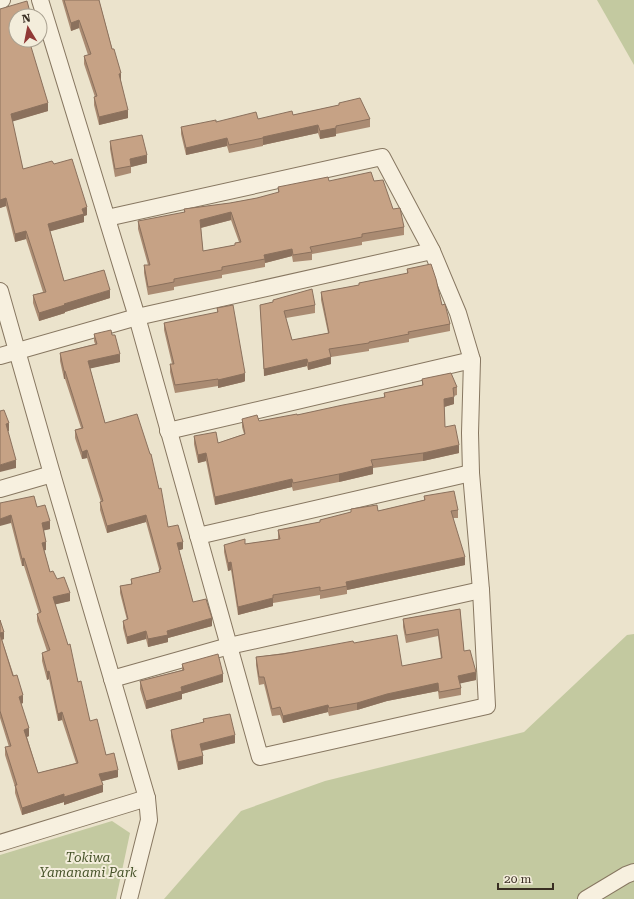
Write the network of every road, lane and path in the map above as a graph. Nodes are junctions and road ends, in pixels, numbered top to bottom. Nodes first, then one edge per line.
1 (40, 0) edge
2 (107, 218) junction
3 (432, 251) junction
4 (0, 291) edge
5 (137, 317) junction
6 (17, 351) junction
7 (0, 356) edge
8 (472, 360) junction
9 (168, 431) junction
10 (471, 473) junction
11 (52, 474) junction
12 (0, 489) edge
13 (198, 536) junction
14 (481, 590) junction
15 (229, 646) junction
16 (112, 679) junction
17 (147, 798) junction
18 (1, 838) edge
19 (634, 872) edge
20 (129, 899) edge
21 (586, 899) edge

1 - 2 street
2 - 3 street
2 - 5 street
3 - 5 street
3 - 8 street
4 - 6 street
5 - 6 street
5 - 9 street
6 - 7 street
6 - 11 street
8 - 9 street
8 - 10 street
9 - 13 street
10 - 13 street
10 - 14 street
11 - 12 street
11 - 16 street
13 - 15 street
14 - 15 street
14 - 15 street
15 - 16 street
16 - 17 street
17 - 18 street
17 - 20 street
19 - 21 street

